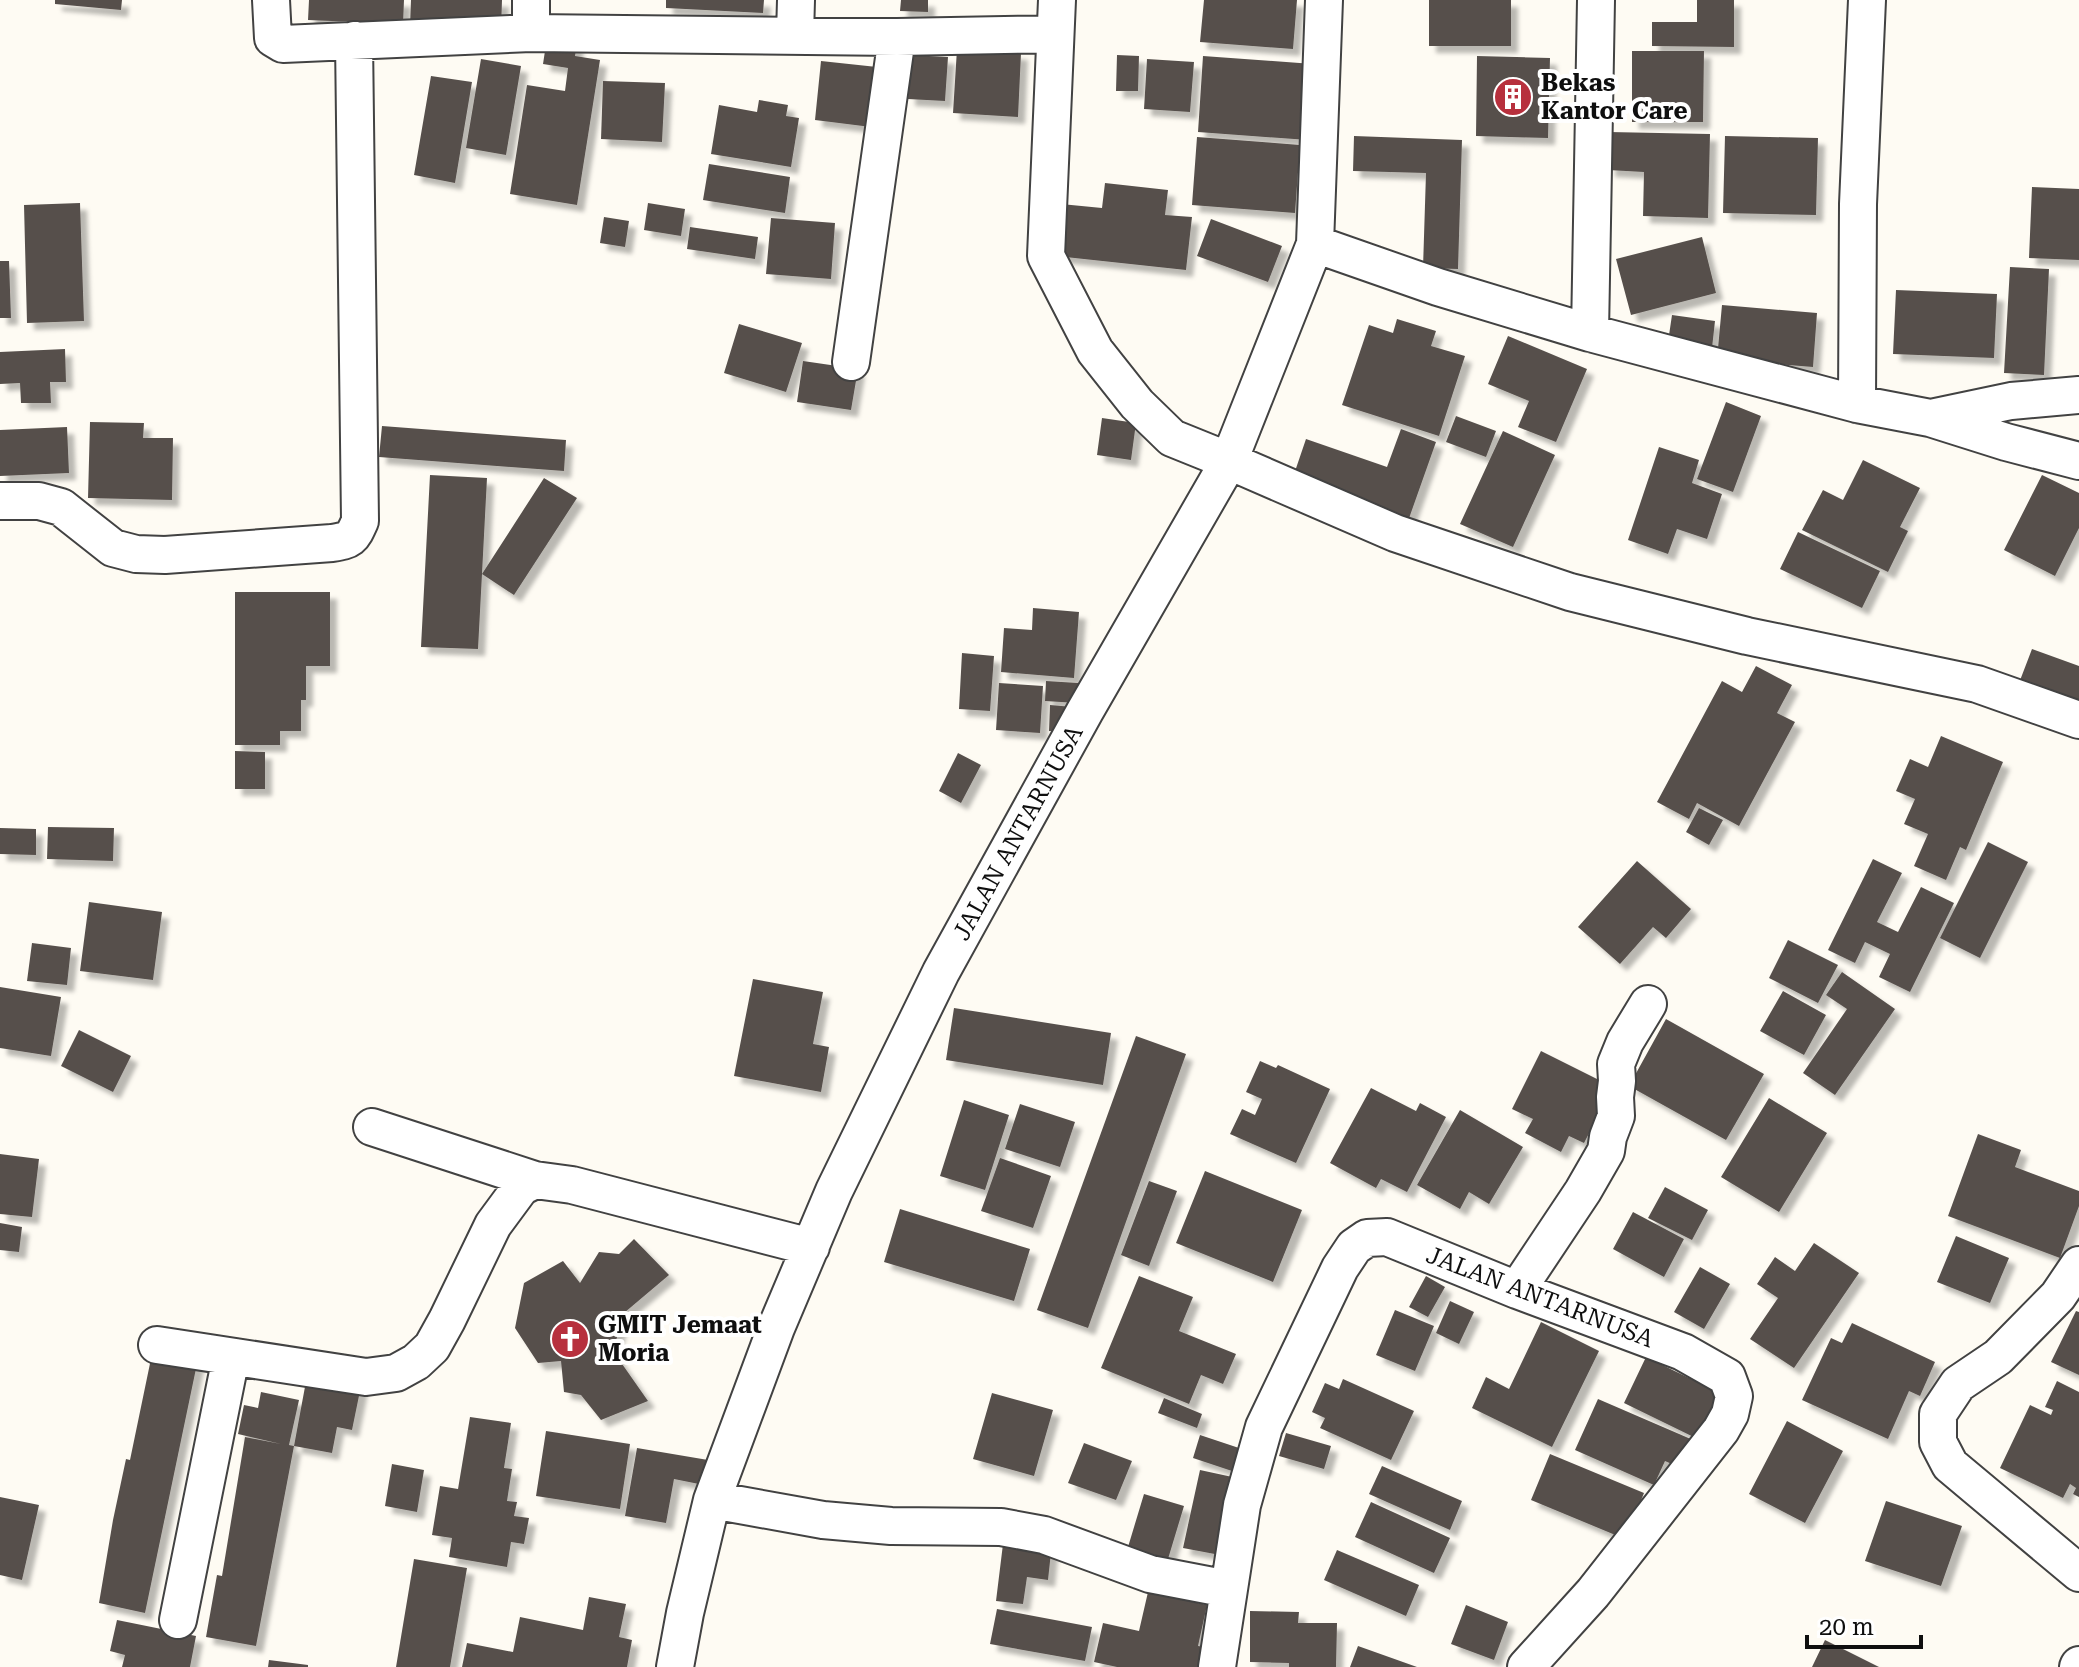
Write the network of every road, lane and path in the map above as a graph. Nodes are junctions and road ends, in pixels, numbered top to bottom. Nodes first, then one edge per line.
1 (271, 0) edge
2 (1324, 0) edge
3 (1596, 0) edge
4 (1867, 0) edge
5 (531, 16) edge
6 (795, 17) edge
7 (1056, 17) edge
8 (897, 37) junction
9 (354, 40) junction
10 (1315, 244) junction
11 (1590, 333) junction
12 (851, 362) dead end
13 (2079, 395) edge
14 (1857, 404) junction
15 (1930, 418) junction
16 (1229, 461) junction
17 (2079, 461) edge
18 (0, 501) edge
19 (2079, 720) edge
20 (1648, 1004) dead end
21 (372, 1127) dead end
22 (535, 1180) junction
23 (811, 1247) junction
24 (2079, 1265) edge
25 (1517, 1290) junction
26 (157, 1345) dead end
27 (231, 1357) junction
28 (712, 1500) junction
29 (2079, 1573) edge
30 (1228, 1589) junction
31 (178, 1620) dead end
32 (675, 1667) edge
33 (1217, 1667) edge
34 (1526, 1667) edge

1 - 9 street
2 - 10 street, JALAN ANTARNUSA
3 - 11 street
4 - 14 street
5 - 6 street
5 - 9 street
6 - 8 street
7 - 8 street
7 - 16 street
8 - 12 street
9 - 18 street
10 - 11 street
10 - 16 street, JALAN ANTARNUSA
11 - 14 street
13 - 15 street
14 - 15 street
15 - 17 street
16 - 19 street
16 - 23 street, JALAN ANTARNUSA
20 - 25 street
21 - 22 street
22 - 23 street
22 - 27 street
23 - 28 street, JALAN ANTARNUSA
24 - 29 street
25 - 30 street, JALAN ANTARNUSA
25 - 34 street, JALAN ANTARNUSA
26 - 27 street
27 - 31 street
28 - 30 street
28 - 32 street, JALAN ANTARNUSA
30 - 33 street, JALAN ANTARNUSA

